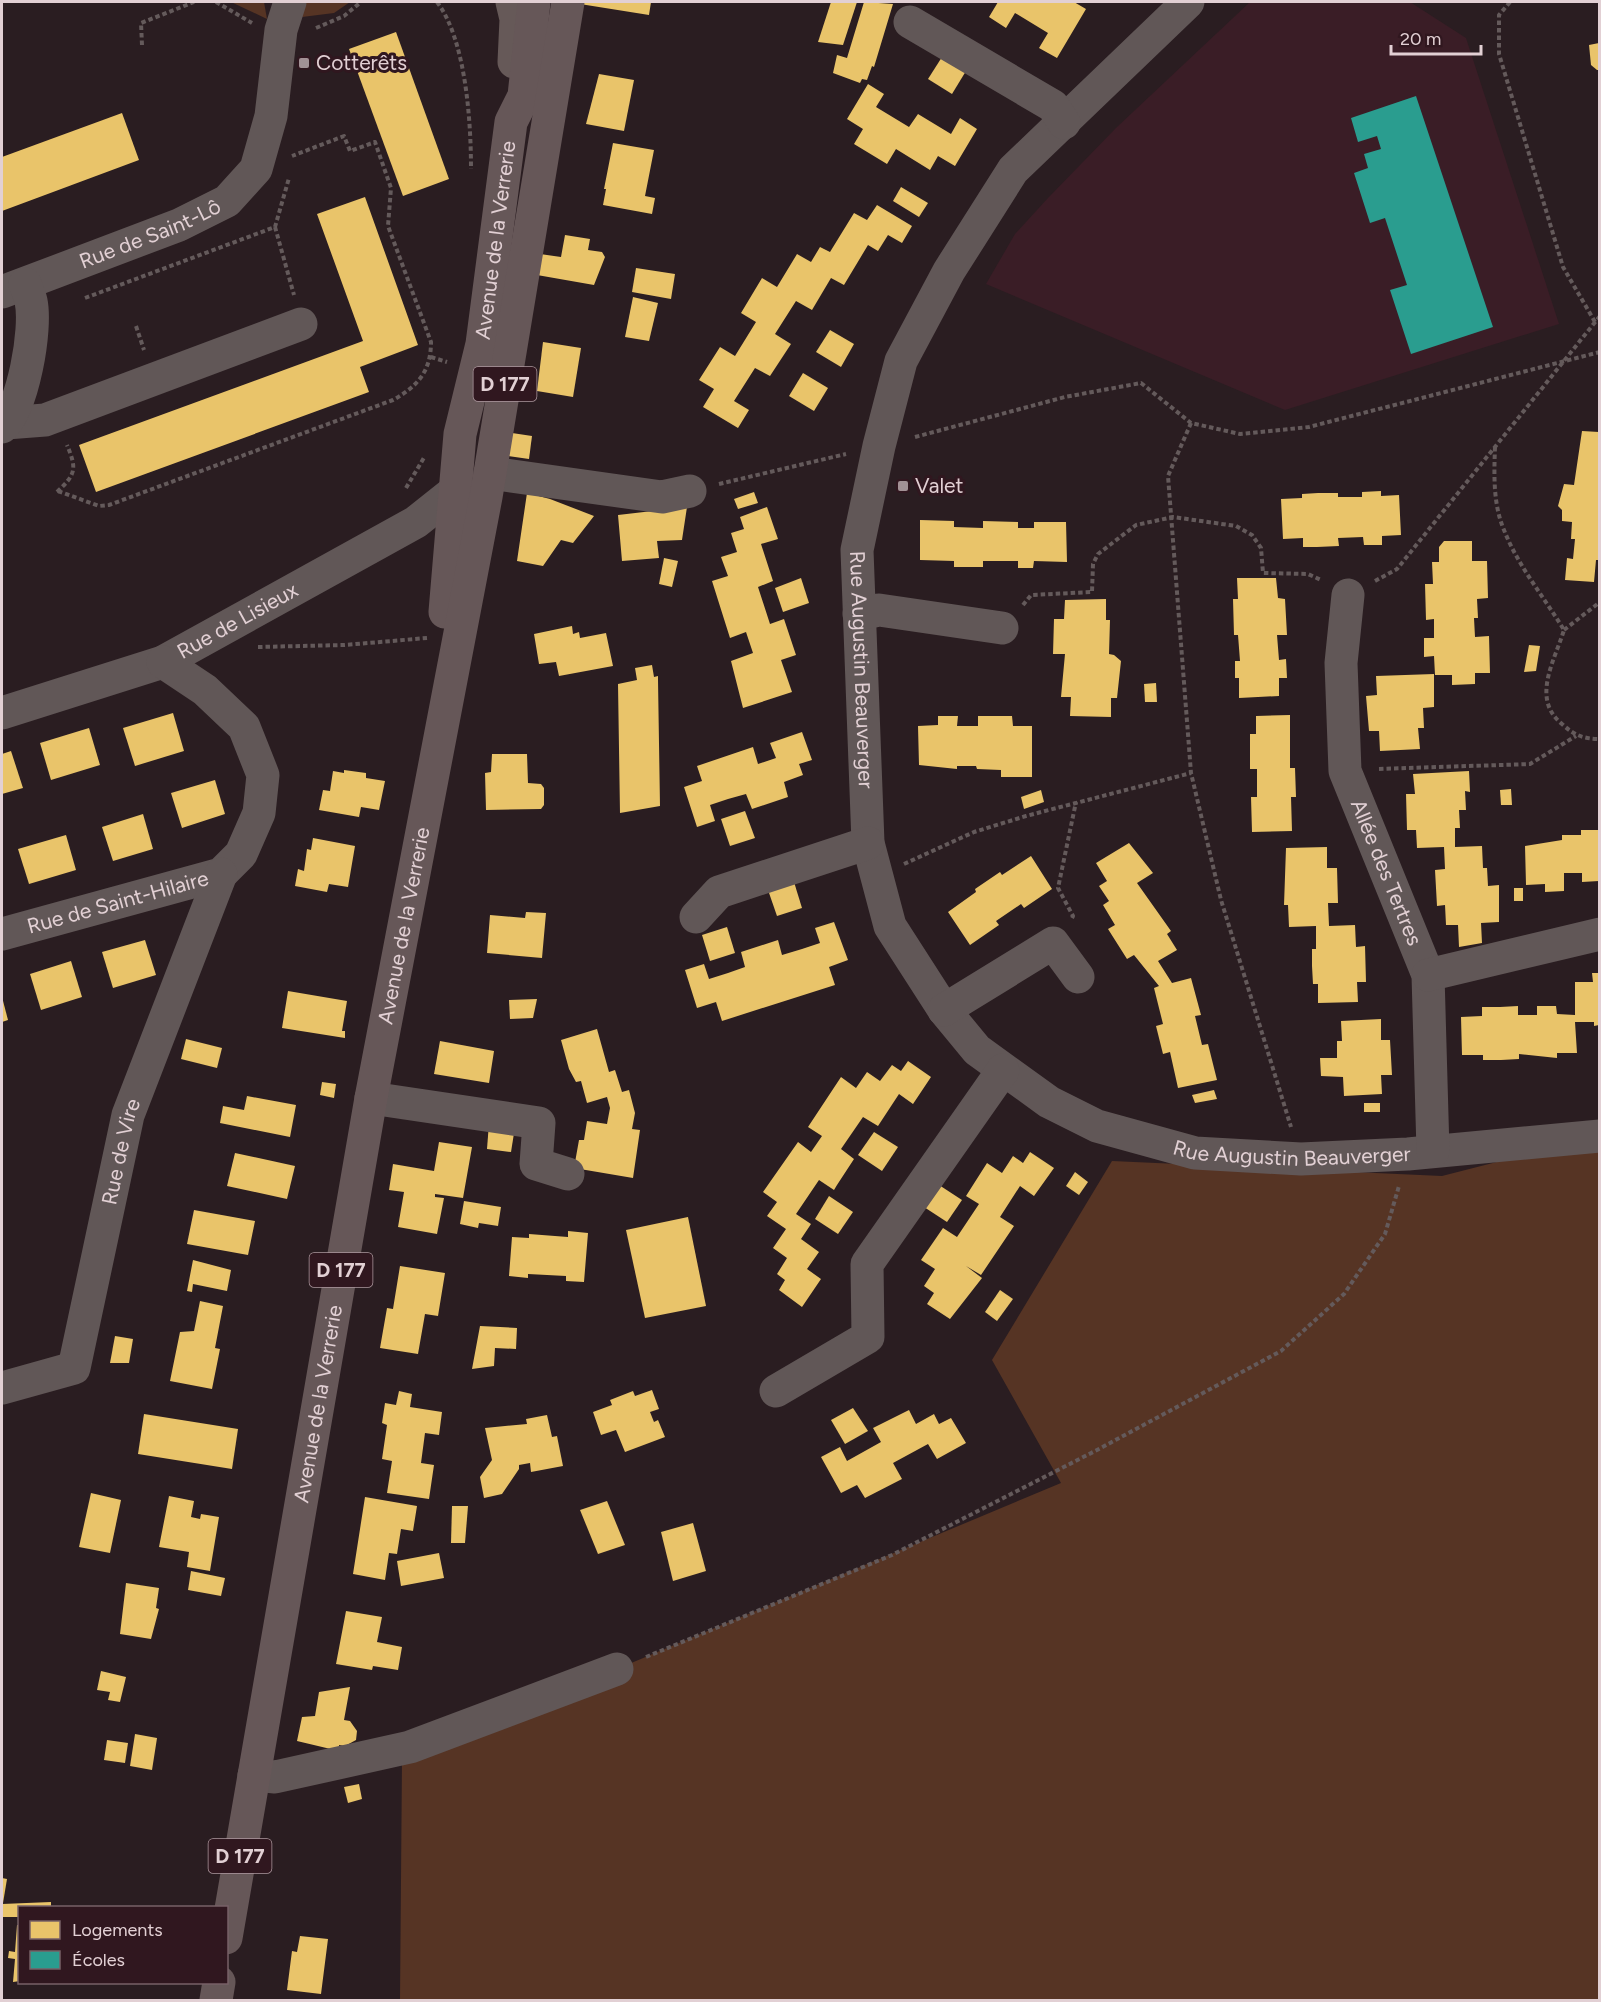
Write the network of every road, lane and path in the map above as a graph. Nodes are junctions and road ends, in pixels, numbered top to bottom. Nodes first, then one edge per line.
1 (194, 2) edge
2 (437, 2) edge
3 (512, 2) edge
4 (534, 2) edge
5 (568, 2) edge
6 (1188, 2) edge
7 (1510, 2) edge
8 (284, 7) edge
9 (910, 22) dead end
10 (142, 45) dead end
11 (512, 122) junction
12 (1064, 123) junction
13 (296, 154) dead end
14 (381, 159) dead end
15 (292, 165) dead end
16 (290, 175) dead end
17 (470, 180) dead end
18 (275, 227) junction
19 (13, 288) edge
20 (76, 301) dead end
21 (1599, 316) edge
22 (1594, 322) junction
23 (301, 324) joint
24 (450, 350) dead end
25 (1599, 352) edge
26 (431, 357) junction
27 (1565, 359) junction
28 (448, 362) junction
29 (446, 372) dead end
30 (55, 416) junction
31 (1191, 423) junction
32 (4, 425) edge
33 (879, 446) junction
34 (1495, 447) junction
35 (426, 453) dead end
36 (490, 473) junction
37 (455, 491) junction
38 (690, 491) joint
39 (1173, 517) junction
40 (416, 522) junction
41 (1348, 595) junction
42 (1599, 602) edge
43 (860, 614) junction
44 (1002, 627) joint
45 (1564, 630) junction
46 (443, 637) junction
47 (254, 647) dead end
48 (163, 662) junction
49 (2, 713) edge
50 (1576, 736) junction
51 (1599, 739) edge
52 (433, 765) junction
53 (1345, 771) junction
54 (1191, 773) junction
55 (1076, 802) junction
56 (868, 843) junction
57 (221, 874) junction
58 (877, 880) junction
59 (696, 917) dead end
60 (2, 934) edge
61 (1599, 934) edge
62 (1053, 943) junction
63 (1428, 975) junction
64 (1078, 977) dead end
65 (944, 1010) junction
66 (1003, 1070) junction
67 (371, 1098) junction
68 (1599, 1136) edge
69 (1421, 1153) junction
70 (1301, 1159) junction
71 (568, 1174) dead end
72 (2, 1388) edge
73 (776, 1391) dead end
74 (617, 1669) joint
75 (254, 1775) junction
76 (228, 1926) edge
77 (219, 1984) edge
78 (216, 2001) edge

1 - 10 path
2 - 17 path
3 - 11 main road
4 - 11 main road, Avenue de la Verrerie / D 177
5 - 36 main road, Avenue de la Verrerie / D 177
6 - 12 street, Rue Augustin Beauverger
7 - 22 path
8 - 19 street, Rue de Saint-Lô
9 - 12 street
11 - 37 main road, Avenue de la Verrerie / D 177
12 - 33 street, Rue Augustin Beauverger
13 - 15 path
14 - 26 path
16 - 18 path
18 - 20 path
18 - 23 path
19 - 32 street, Rue de Saint-Lô
21 - 22 path
22 - 27 path
23 - 30 street, Rue de Saint-Lô
24 - 28 path
25 - 27 path
26 - 28 path
26 - 30 path
27 - 31 path
27 - 34 path
28 - 29 path
30 - 32 street, Rue de Saint-Lô
31 - 33 path
31 - 39 path
33 - 38 path
33 - 43 street, Rue Augustin Beauverger
34 - 41 path
34 - 45 path
35 - 40 path
36 - 38 street
36 - 52 main road, Avenue de la Verrerie / D 177
37 - 40 street, Rue de Lisieux
37 - 46 main road, Avenue de la Verrerie / D 177
39 - 41 path
39 - 44 path
39 - 54 path
40 - 48 street, Rue de Lisieux
41 - 53 street, Allée des Tertres
42 - 45 path
43 - 44 street
43 - 56 street, Rue Augustin Beauverger
45 - 50 path
46 - 47 path
46 - 52 main road, Avenue de la Verrerie / D 177
48 - 49 street, Rue de Lisieux
48 - 57 street, Rue de Saint-Hilaire
50 - 51 path
50 - 53 path
52 - 67 main road, Avenue de la Verrerie / D 177
53 - 63 street, Allée des Tertres
54 - 55 path
54 - 70 path
55 - 58 path
55 - 62 path
56 - 58 street, Rue Augustin Beauverger
56 - 59 street
57 - 60 street, Rue de Saint-Hilaire
57 - 72 street, Rue de Vire
58 - 65 street, Rue Augustin Beauverger
61 - 63 street
62 - 64 street
62 - 65 street
63 - 69 street, Allée des Tertres
65 - 66 street, Rue Augustin Beauverger
66 - 70 street, Rue Augustin Beauverger
66 - 73 street
67 - 71 street
67 - 75 main road, Avenue de la Verrerie / D 177
68 - 69 street, Rue Augustin Beauverger
69 - 70 street, Rue Augustin Beauverger
69 - 74 path
74 - 75 street
75 - 76 main road, Avenue de la Verrerie / D 177
77 - 78 main road

